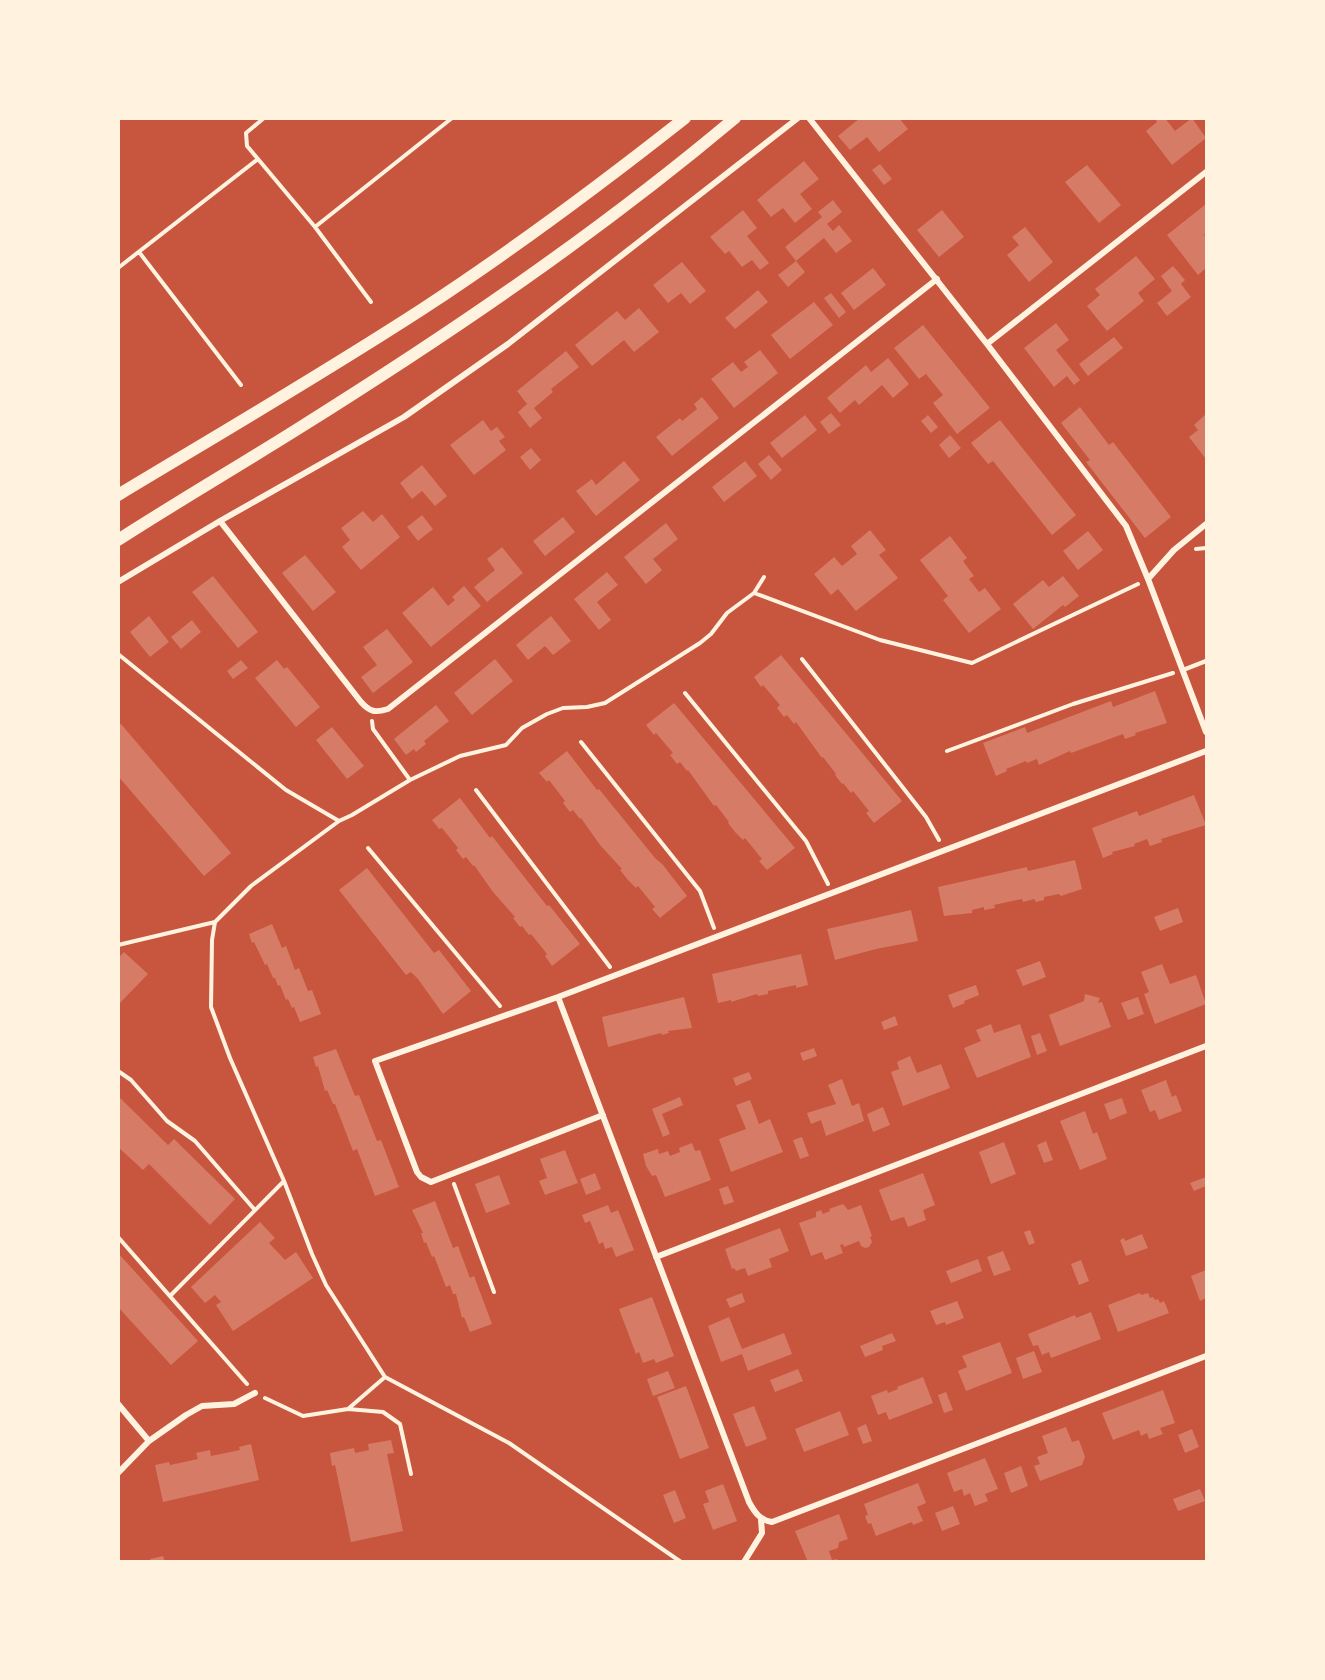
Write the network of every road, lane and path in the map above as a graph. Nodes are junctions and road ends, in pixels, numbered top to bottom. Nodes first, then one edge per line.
1 (264, 118) edge
2 (452, 118) edge
3 (685, 118) edge
4 (735, 118) edge
5 (798, 118) edge
6 (810, 118) edge
7 (258, 159) junction
8 (1206, 172) edge
9 (315, 227) junction
10 (139, 252) junction
11 (118, 268) edge
12 (937, 279) junction
13 (371, 302) dead end
14 (987, 344) junction
15 (241, 385) dead end
16 (118, 495) edge
17 (220, 521) junction
18 (1206, 524) edge
19 (118, 540) edge
20 (764, 577) dead end
21 (1148, 579) junction
22 (118, 582) edge
23 (754, 593) junction
24 (118, 654) edge
25 (802, 659) dead end
26 (1206, 662) edge
27 (1183, 670) junction
28 (685, 693) dead end
29 (371, 712) junction
30 (1206, 732) edge
31 (581, 741) dead end
32 (947, 751) dead end
33 (1206, 751) edge
34 (410, 780) junction
35 (476, 790) dead end
36 (339, 821) junction
37 (368, 848) dead end
38 (945, 850) junction
39 (832, 893) junction
40 (215, 922) junction
41 (717, 937) junction
42 (118, 945) edge
43 (616, 975) junction
44 (558, 997) junction
45 (507, 1015) junction
46 (1206, 1046) edge
47 (118, 1071) edge
48 (603, 1115) junction
49 (450, 1175) junction
50 (284, 1180) junction
51 (254, 1209) junction
52 (118, 1237) edge
53 (656, 1257) junction
54 (494, 1292) dead end
55 (171, 1295) junction
56 (1206, 1356) edge
57 (385, 1377) junction
58 (255, 1393) junction
59 (118, 1404) edge
60 (348, 1409) junction
61 (149, 1441) junction
62 (118, 1473) edge
63 (411, 1474) dead end
64 (761, 1519) junction
65 (681, 1562) edge
66 (744, 1562) edge

1 - 7 path
2 - 9 path
3 - 16 main road
4 - 19 main road
5 - 17 street
6 - 12 street
7 - 9 path
7 - 10 path
8 - 14 street
9 - 13 path
10 - 11 path
10 - 15 path
12 - 14 street
12 - 29 street
14 - 21 street
17 - 22 street
17 - 29 street
18 - 21 street
20 - 23 path
21 - 23 path
21 - 27 street
23 - 34 path
24 - 36 path
25 - 38 path
26 - 27 lane
27 - 30 street
27 - 32 path
28 - 39 path
29 - 34 path
31 - 41 path
33 - 38 street
34 - 36 path
35 - 43 path
36 - 40 path
37 - 45 path
38 - 39 street
39 - 41 street
40 - 42 path
40 - 50 path
41 - 43 street
43 - 44 street
44 - 45 street
44 - 48 street
45 - 49 street
46 - 53 street
47 - 51 path
48 - 49 street
48 - 53 street
49 - 54 path
50 - 51 path
50 - 57 path
51 - 55 path
52 - 55 path
53 - 64 street
55 - 58 path
56 - 64 street
57 - 60 path
57 - 65 path
58 - 60 path
58 - 61 street
59 - 61 street
60 - 63 path
61 - 62 street
64 - 66 street

